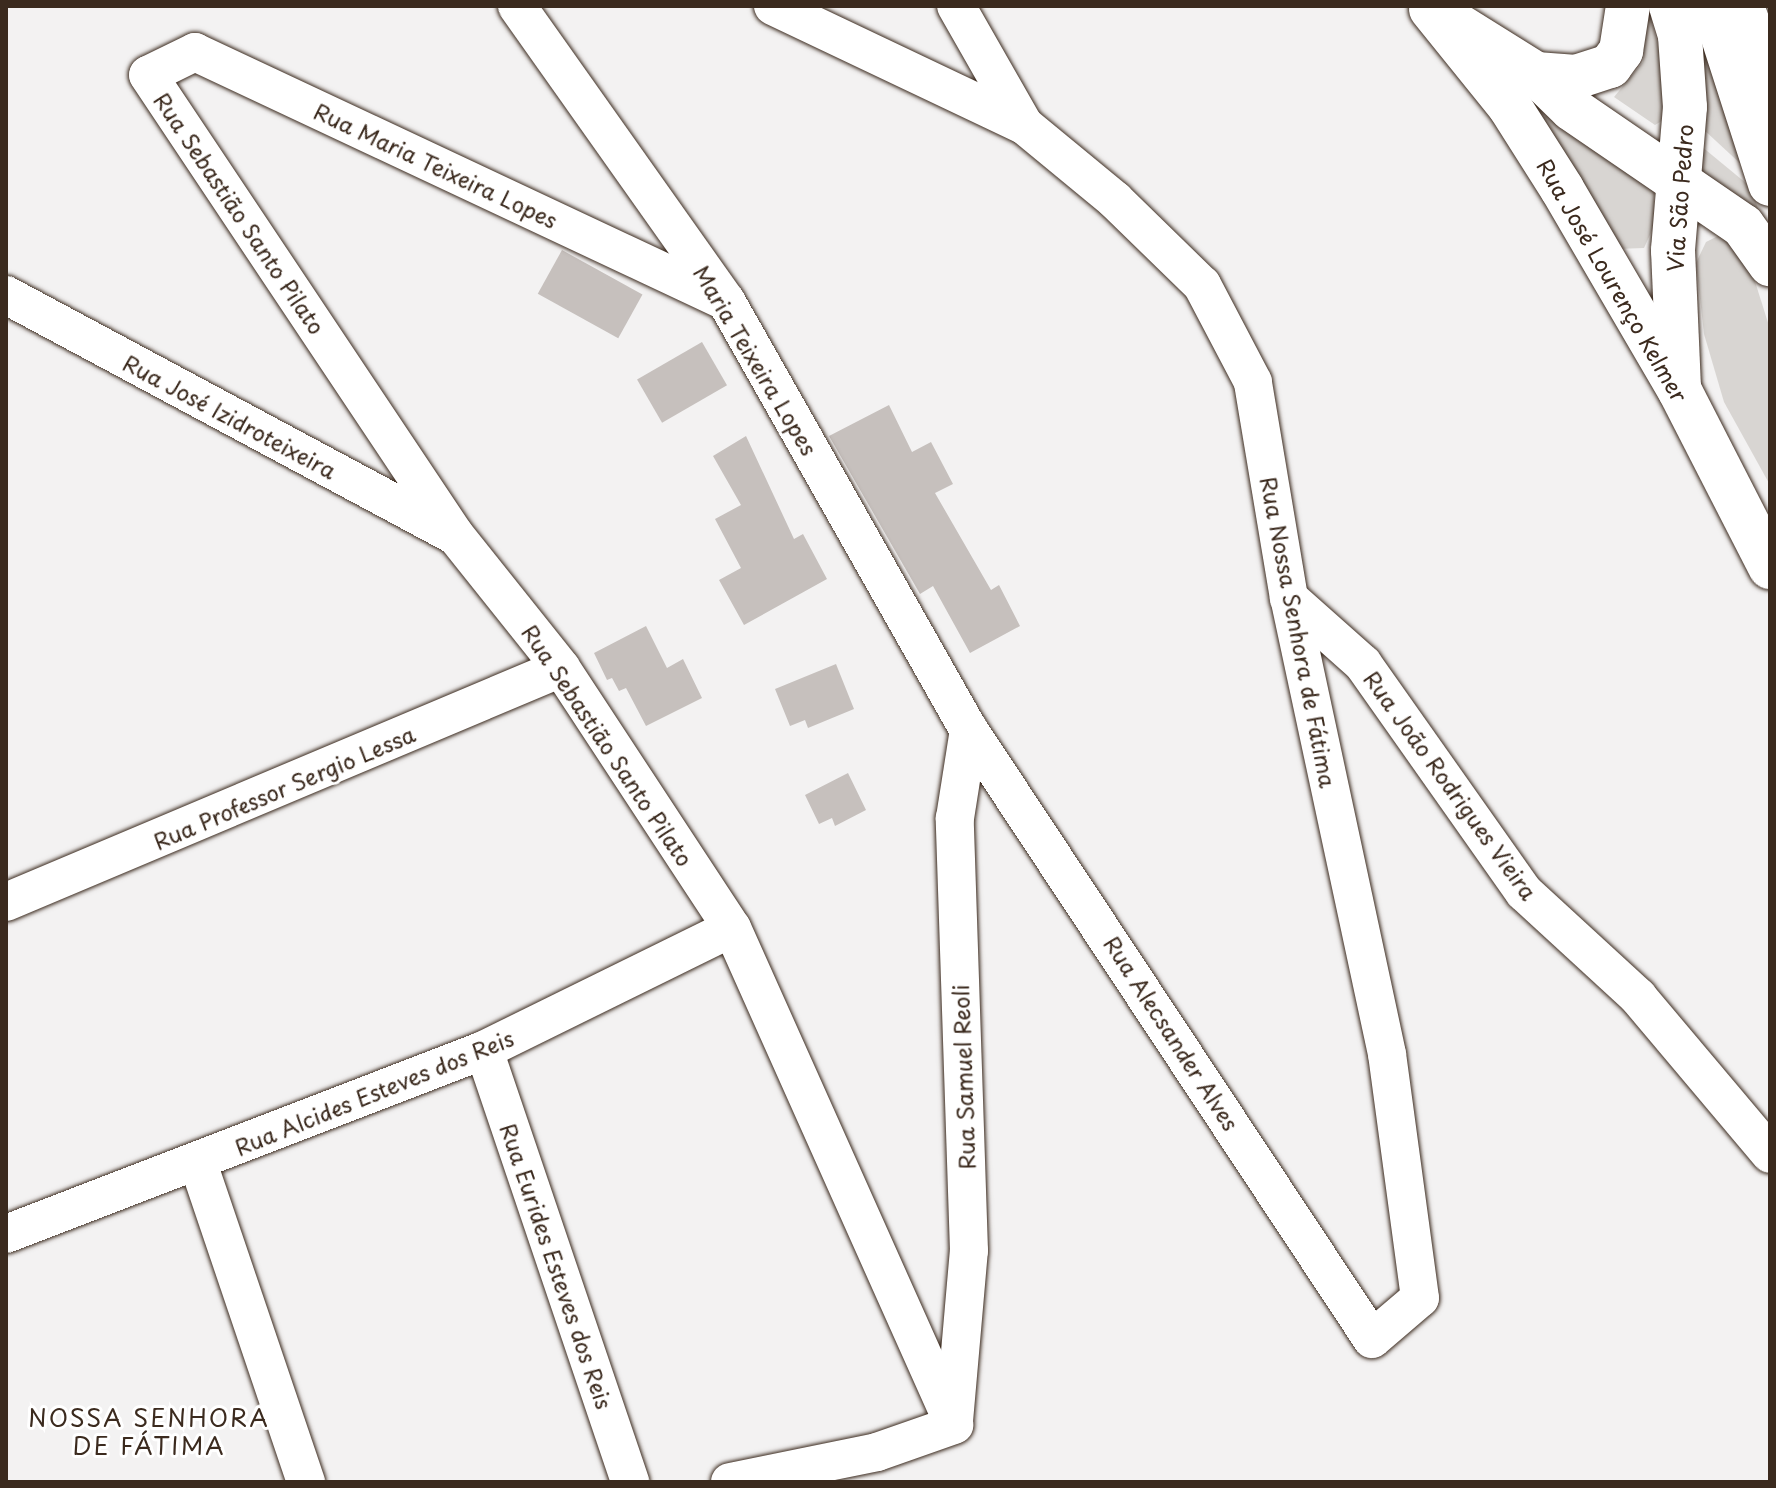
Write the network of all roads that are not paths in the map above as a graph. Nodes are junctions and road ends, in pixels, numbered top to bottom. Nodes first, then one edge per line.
1 (517, 6) edge
2 (773, 6) edge
3 (956, 6) edge
4 (1628, 6) edge
5 (1671, 6) edge
6 (1713, 6) edge
7 (1745, 6) edge
8 (1429, 7) edge
9 (1536, 74) junction
10 (148, 75) joint
11 (1024, 125) junction
12 (1765, 138) edge
13 (1682, 184) junction
14 (1770, 184) edge
15 (1770, 264) edge
16 (6, 295) edge
17 (726, 301) junction
18 (1680, 391) junction
19 (1716, 463) junction
20 (1770, 520) edge
21 (455, 535) junction
22 (1770, 567) edge
23 (1289, 598) junction
24 (561, 668) junction
25 (969, 730) junction
26 (6, 902) edge
27 (732, 928) junction
28 (484, 1050) junction
29 (1770, 1154) edge
30 (198, 1163) junction
31 (6, 1234) edge
32 (1372, 1339) joint
33 (954, 1425) junction
34 (306, 1482) edge
35 (630, 1482) edge
36 (730, 1482) edge

1 - 17 street, Maria Teixeira Lopes
2 - 11 street
3 - 11 street, Rua Nossa Senhora de Fátima
4 - 9 main road
5 - 13 main road, Via São Pedro
6 - 12 main road
7 - 12 street
8 - 9 main road, Rua José Lourenço Kelmer
8 - 18 main road, Rua José Lourenço Kelmer
9 - 13 main road, Rua José Lourenço Kelmer
10 - 17 street, Rua Maria Teixeira Lopes
10 - 21 street, Rua Sebastião Santo Pilato
11 - 23 street, Rua Nossa Senhora de Fátima
12 - 14 main road
13 - 15 main road, Rua José Lourenço Kelmer
13 - 18 main road, Via São Pedro
16 - 21 street, Rua José Izidroteixeira
17 - 25 street, Maria Teixeira Lopes
18 - 19 main road, Rua José Lourenço Kelmer
19 - 20 main road
19 - 22 main road, Rua José Lourenço Kelmer
21 - 24 street, Rua Sebastião Santo Pilato
23 - 29 street, Rua João Rodrigues Vieira
23 - 32 street, Rua Nossa Senhora de Fátima
24 - 26 street, Rua Professor Sergio Lessa
24 - 27 street, Rua Sebastião Santo Pilato
25 - 32 street, Rua Alecsander Alves
25 - 33 street, Rua Samuel Reoli
27 - 28 street, Rua Alcides Esteves dos Reis
27 - 33 street, Rua Sebastião Santo Pilato
28 - 30 street, Rua Alcides Esteves dos Reis
28 - 35 street, Rua Eurides Esteves dos Reis
30 - 31 street, Rua Alcides Esteves dos Reis
30 - 34 street
33 - 36 street

